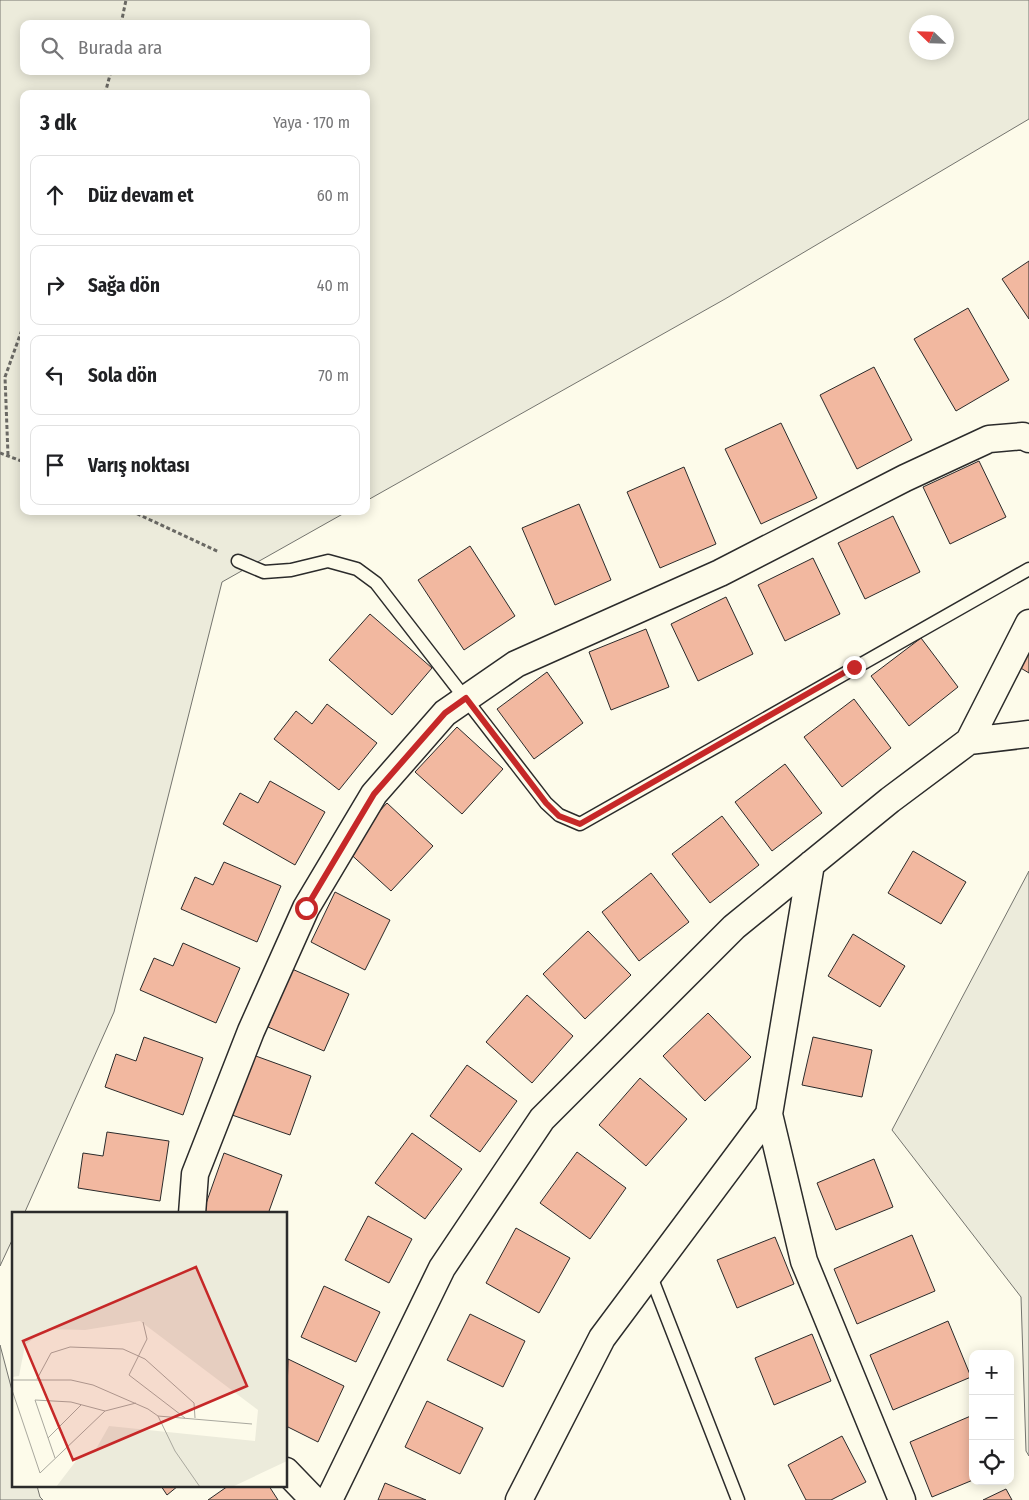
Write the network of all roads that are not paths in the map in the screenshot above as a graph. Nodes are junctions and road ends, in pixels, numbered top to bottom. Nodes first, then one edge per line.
1 (1029, 439) edge
2 (238, 561) road end
3 (1029, 569) edge
4 (1029, 623) edge
5 (466, 698) junction
6 (1029, 734) edge
7 (969, 741) junction
8 (811, 864) junction
9 (769, 1114) junction
10 (192, 1212) edge
11 (650, 1273) junction
12 (288, 1474) edge
13 (314, 1500) edge
14 (330, 1500) edge
15 (519, 1500) edge
16 (738, 1500) edge
17 (902, 1500) edge

1 - 5 street
2 - 5 lane
3 - 5 lane
4 - 7 street
5 - 10 street
6 - 7 street
7 - 8 street
8 - 9 street
8 - 14 street
9 - 11 street
9 - 17 street
11 - 15 street
11 - 16 lane
12 - 13 street

